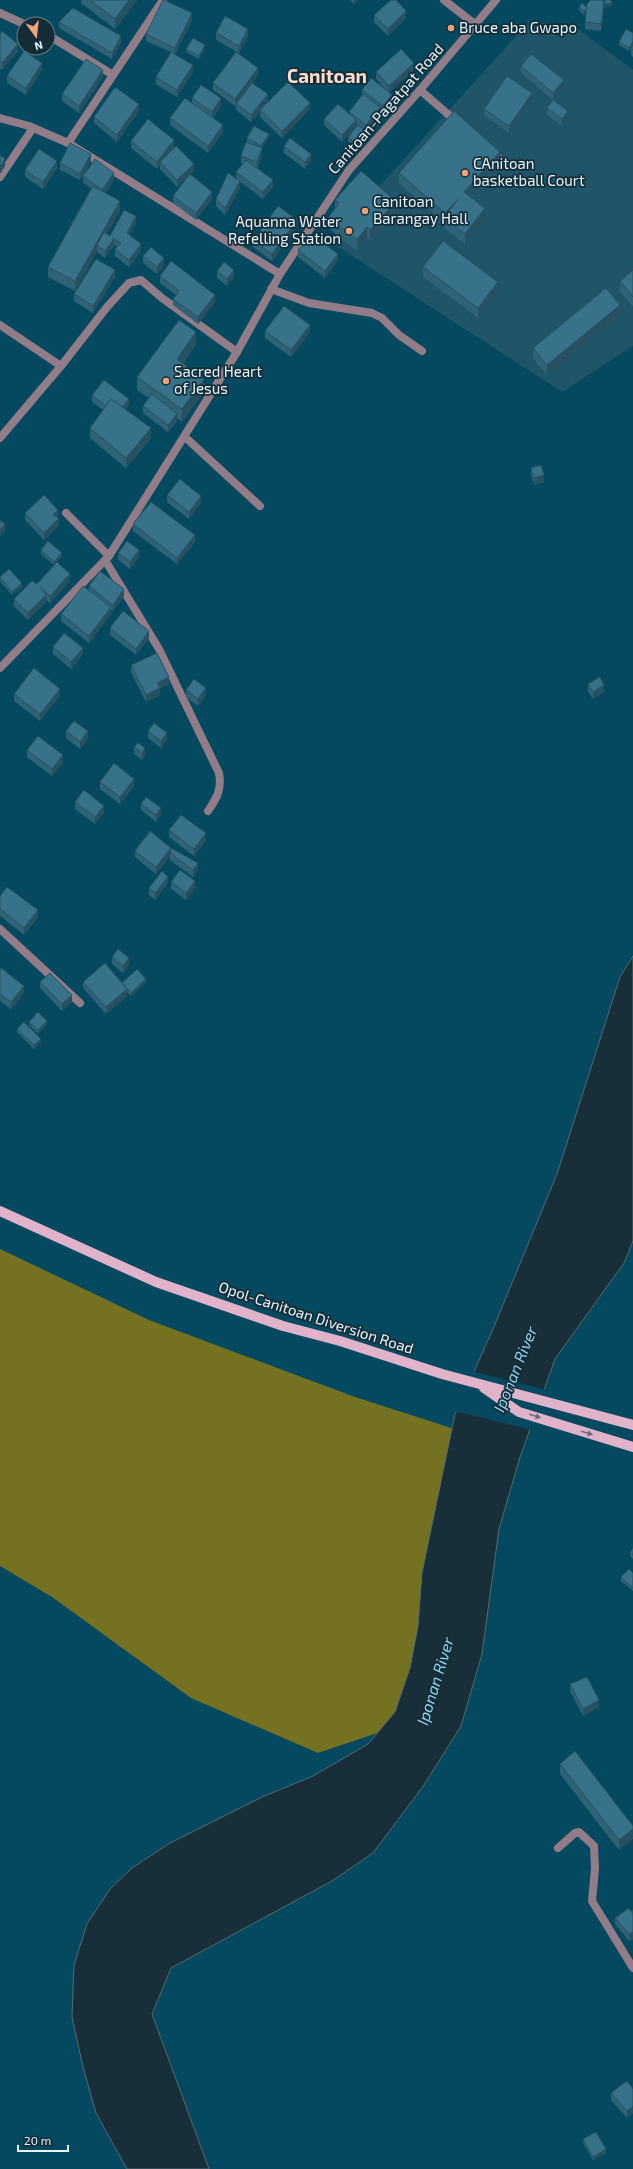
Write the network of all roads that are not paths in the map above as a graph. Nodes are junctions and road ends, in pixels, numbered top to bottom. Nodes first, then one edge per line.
1 (163, 0) edge
2 (444, 0) edge
3 (496, 0) edge
4 (0, 13) edge
5 (16, 20) edge
6 (476, 25) junction
7 (56, 40) edge
8 (113, 75) junction
9 (420, 90) junction
10 (0, 118) edge
11 (463, 127) edge
12 (33, 128) junction
13 (68, 143) junction
14 (484, 145) edge
15 (508, 166) dead end
16 (0, 176) edge
17 (280, 274) junction
18 (271, 289) junction
19 (0, 325) edge
20 (422, 351) dead end
21 (237, 352) junction
22 (61, 366) junction
23 (184, 437) junction
24 (0, 438) edge
25 (260, 506) dead end
26 (66, 513) dead end
27 (107, 558) junction
28 (0, 668) edge
29 (208, 811) dead end
30 (0, 929) edge
31 (80, 1003) dead end
32 (0, 1212) edge
33 (476, 1383) junction
34 (633, 1425) edge
35 (633, 1447) edge
36 (558, 1848) dead end
37 (633, 1968) edge

1 - 8 street
2 - 6 street
3 - 6 street, Canitoan-Pagatpat Road
4 - 5 street
6 - 9 street, Canitoan-Pagatpat Road
7 - 8 street
8 - 13 street
9 - 11 street
9 - 17 street, Canitoan-Pagatpat Road
10 - 12 street
12 - 13 street
12 - 16 street
13 - 17 street
14 - 15 street
17 - 18 street, Canitoan-Pagatpat Road
18 - 20 street
18 - 21 street, Canitoan-Pagatpat Road
19 - 22 street
21 - 22 street
21 - 23 street, Canitoan-Pagatpat Road
22 - 24 street
23 - 25 street
23 - 27 street, Canitoan-Pagatpat Road
26 - 27 street
27 - 28 street, Canitoan-Pagatpat Road
27 - 29 street
30 - 31 street
32 - 33 main road, Opol-Canitoan Diversion Road
33 - 34 main road, Opol-Canitoan Diversion Road
33 -> 35 main road
36 - 37 street

